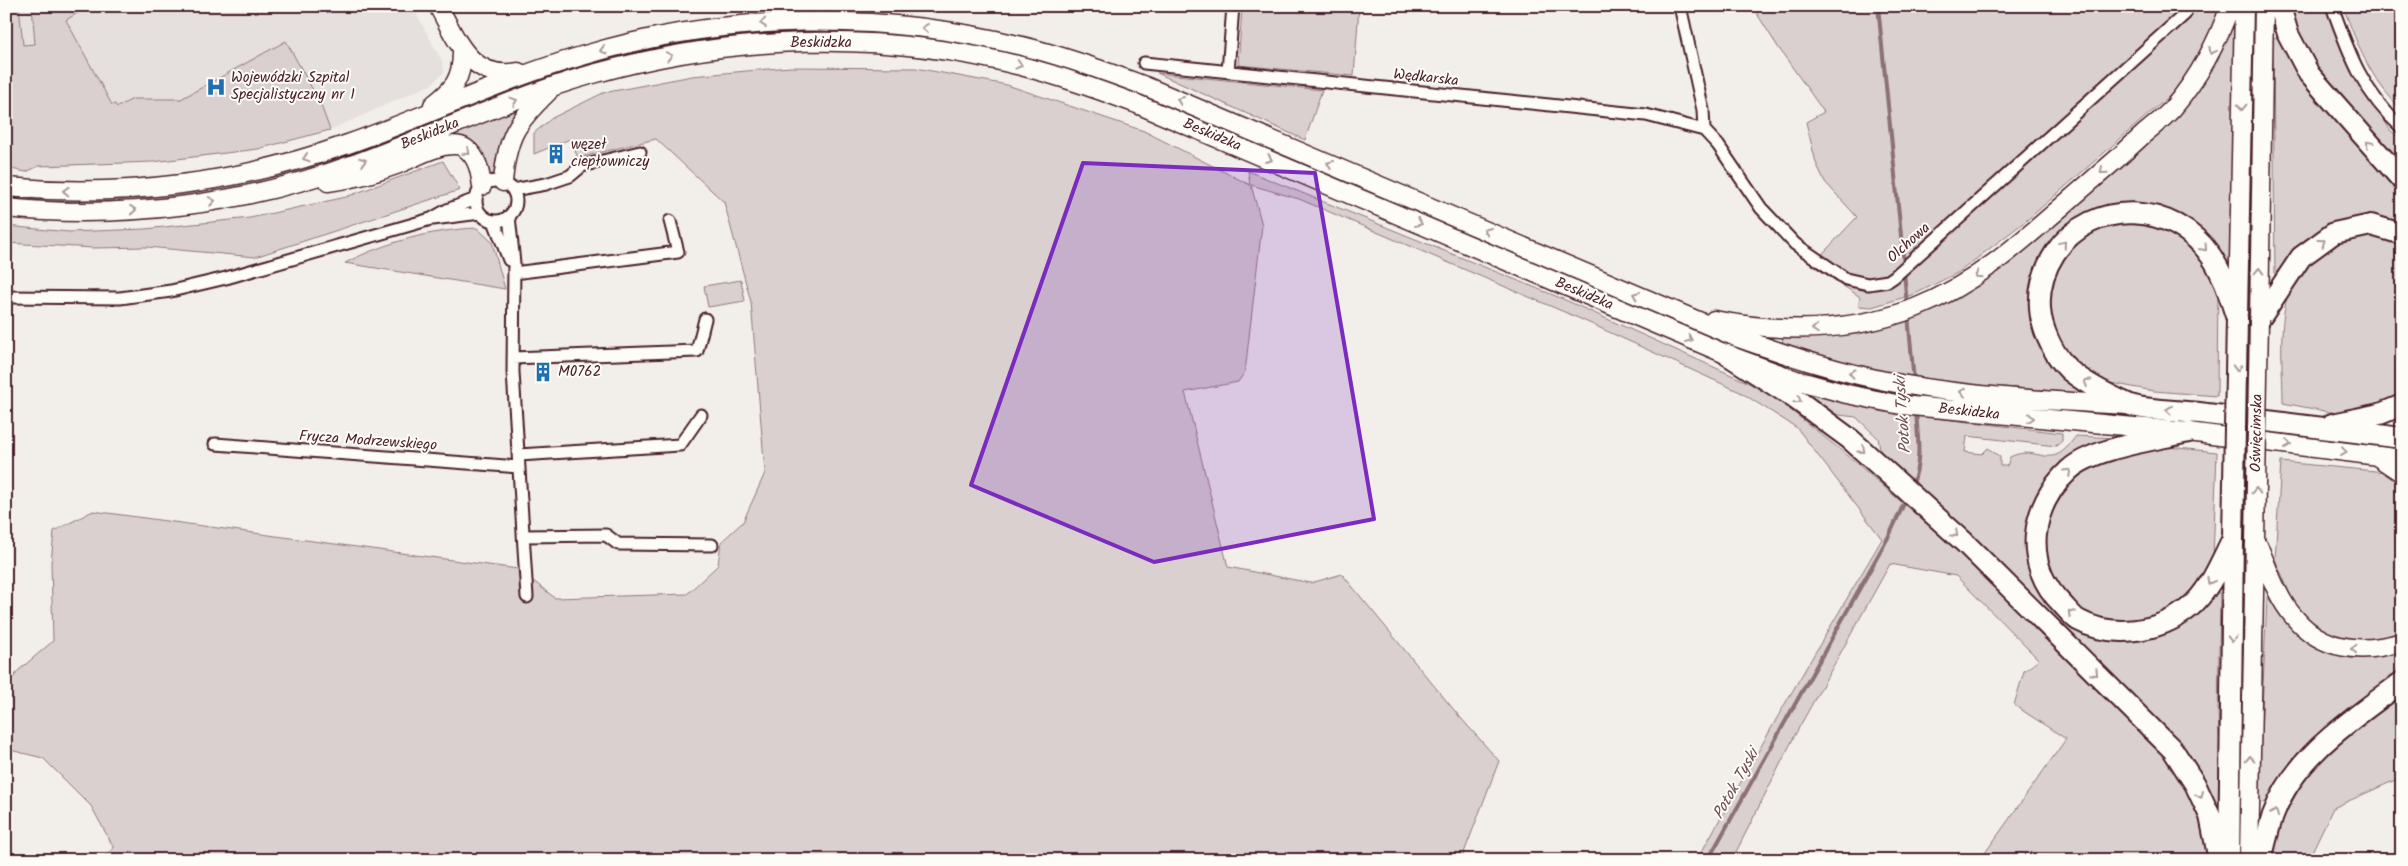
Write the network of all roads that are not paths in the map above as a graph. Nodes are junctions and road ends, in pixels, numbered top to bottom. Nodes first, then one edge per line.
1 (438, 6) edge
2 (1233, 6) edge
3 (1680, 6) edge
4 (2230, 6) edge
5 (2244, 6) edge
6 (2264, 6) edge
7 (2280, 6) edge
8 (2332, 6) edge
9 (2185, 14) dead end
10 (462, 52) junction
11 (1144, 63) dead end
12 (546, 67) junction
13 (1228, 72) junction
14 (554, 86) junction
15 (418, 117) junction
16 (2402, 128) edge
17 (1704, 130) junction
18 (640, 152) dead end
19 (2402, 180) edge
20 (300, 181) junction
21 (546, 184) junction
22 (508, 186) junction
23 (6, 187) edge
24 (479, 193) junction
25 (516, 203) junction
26 (6, 208) edge
27 (480, 213) junction
28 (508, 216) junction
29 (431, 219) junction
30 (494, 221) junction
31 (670, 221) dead end
32 (2402, 234) edge
33 (514, 273) junction
34 (6, 297) edge
35 (1681, 314) junction
36 (704, 319) dead end
37 (2238, 319) junction
38 (2259, 320) junction
39 (1728, 356) junction
40 (513, 358) junction
41 (2402, 405) edge
42 (2130, 406) junction
43 (701, 415) dead end
44 (2314, 427) junction
45 (2188, 432) junction
46 (2402, 438) edge
47 (215, 444) dead end
48 (519, 455) junction
49 (2376, 456) junction
50 (2402, 459) edge
51 (520, 467) junction
52 (2402, 473) edge
53 (524, 536) junction
54 (2233, 538) junction
55 (2255, 540) junction
56 (712, 545) dead end
57 (527, 597) dead end
58 (2402, 642) edge
59 (2402, 682) edge
60 (2220, 860) edge
61 (2229, 860) edge
62 (2248, 860) edge
63 (2261, 860) edge

1 - 10 main road
2 - 13 street
3 - 17 street
4 -> 35 main road
5 -> 37 main road, Oświęcimska
38 -> 6 main road, Oświęcimska
19 -> 7 highway
8 - 16 street
9 - 17 street, Olchowa
10 - 12 main road
10 - 15 main road
11 - 13 street, Wędkarska
12 - 15 main road, Beskidzka
35 -> 12 main road, Beskidzka
13 - 17 street, Wędkarska
20 -> 14 main road, Beskidzka
14 - 22 main road
14 -> 39 main road, Beskidzka
15 -> 23 main road, Beskidzka
18 - 21 street
20 -> 24 main road
26 -> 20 main road, Beskidzka
21 - 22 street
21 - 25 street
22 - 24 street
22 - 25 street
24 - 27 street
24 - 29 street
25 - 28 street
27 - 29 street
27 - 30 street
28 - 30 street
28 - 33 street
29 - 34 street
30 - 33 street
31 - 33 street
38 -> 32 highway
33 - 40 street
42 -> 35 main road, Beskidzka
36 - 40 street
42 -> 37 highway
37 -> 54 highway, Oświęcimska, bridge
55 -> 38 main road, Oświęcimska, bridge
39 -> 45 main road, Beskidzka
39 -> 60 highway
40 - 48 street
41 - 44 highway
44 -> 42 highway, Beskidzka
43 - 48 street
44 - 46 highway, Beskidzka
45 -> 49 main road, Beskidzka
54 -> 45 highway
47 - 51 street, Frycza Modrzewskiego
48 - 51 street
49 - 50 main road, Beskidzka
49 - 52 main road
51 - 53 street
53 - 56 street
53 - 57 street
54 -> 61 highway, Oświęcimska
58 -> 55 main road
62 -> 55 main road, Oświęcimska
63 -> 59 highway

